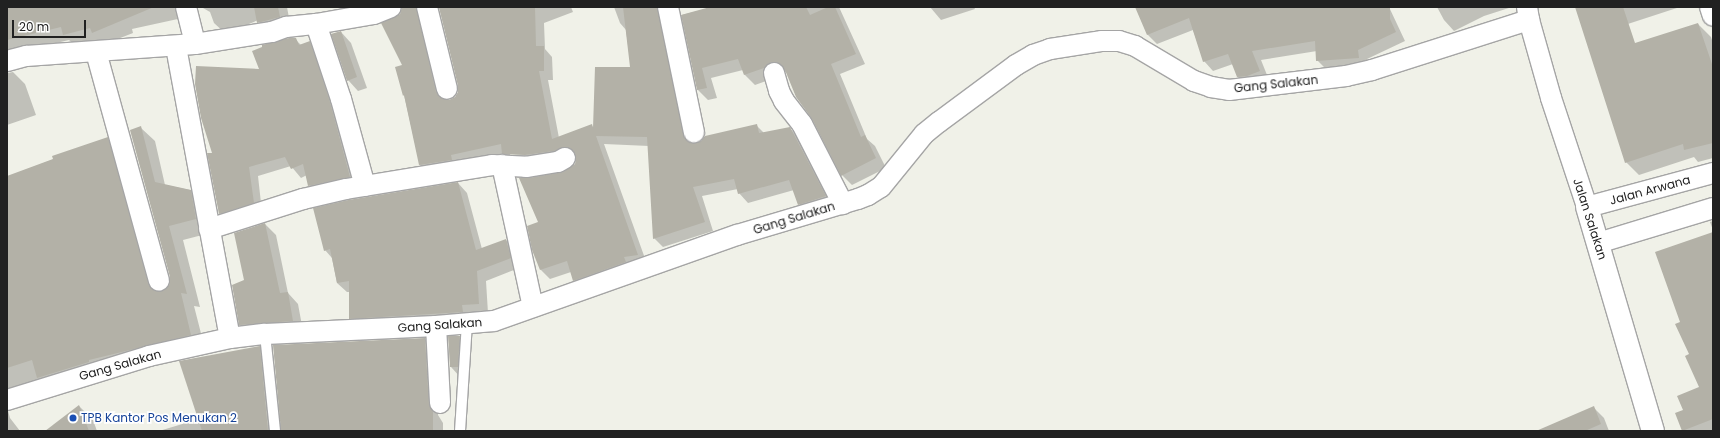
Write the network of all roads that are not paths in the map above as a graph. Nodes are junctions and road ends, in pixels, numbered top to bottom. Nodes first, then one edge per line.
1 (186, 7) edge
2 (391, 7) edge
3 (427, 7) edge
4 (668, 7) edge
5 (1710, 7) edge
6 (1528, 13) edge
7 (1713, 16) edge
8 (316, 24) junction
9 (195, 44) junction
10 (176, 47) junction
11 (96, 52) junction
12 (7, 61) edge
13 (774, 73) dead end
14 (447, 89) dead end
15 (694, 132) dead end
16 (565, 158) dead end
17 (502, 165) junction
18 (1713, 173) edge
19 (365, 186) junction
20 (843, 204) junction
21 (1587, 207) junction
22 (1713, 208) edge
23 (210, 229) junction
24 (1598, 243) junction
25 (159, 280) dead end
26 (533, 307) junction
27 (467, 324) junction
28 (436, 326) junction
29 (265, 334) junction
30 (230, 338) junction
31 (7, 400) edge
32 (440, 403) dead end
33 (275, 431) edge
34 (460, 431) edge
35 (1654, 431) edge

1 - 9 street
2 - 8 street
3 - 14 street
4 - 15 street
5 - 7 street
6 - 20 street, Gang Salakan
6 - 21 street, Jalan Salakan
8 - 9 street
8 - 19 street
9 - 10 street
10 - 11 street
10 - 23 street
11 - 12 street
11 - 25 street
13 - 20 street
16 - 17 street
17 - 19 street
17 - 26 street
18 - 21 street, Jalan Arwana
19 - 23 street
20 - 26 street, Gang Salakan
21 - 24 street, Jalan Salakan
22 - 24 street
23 - 30 street
24 - 35 street, Jalan Salakan
26 - 27 street, Gang Salakan
27 - 28 street, Gang Salakan
27 - 34 lane
28 - 29 street, Gang Salakan
28 - 32 street
29 - 30 street, Gang Salakan
29 - 33 lane
30 - 31 street, Gang Salakan

